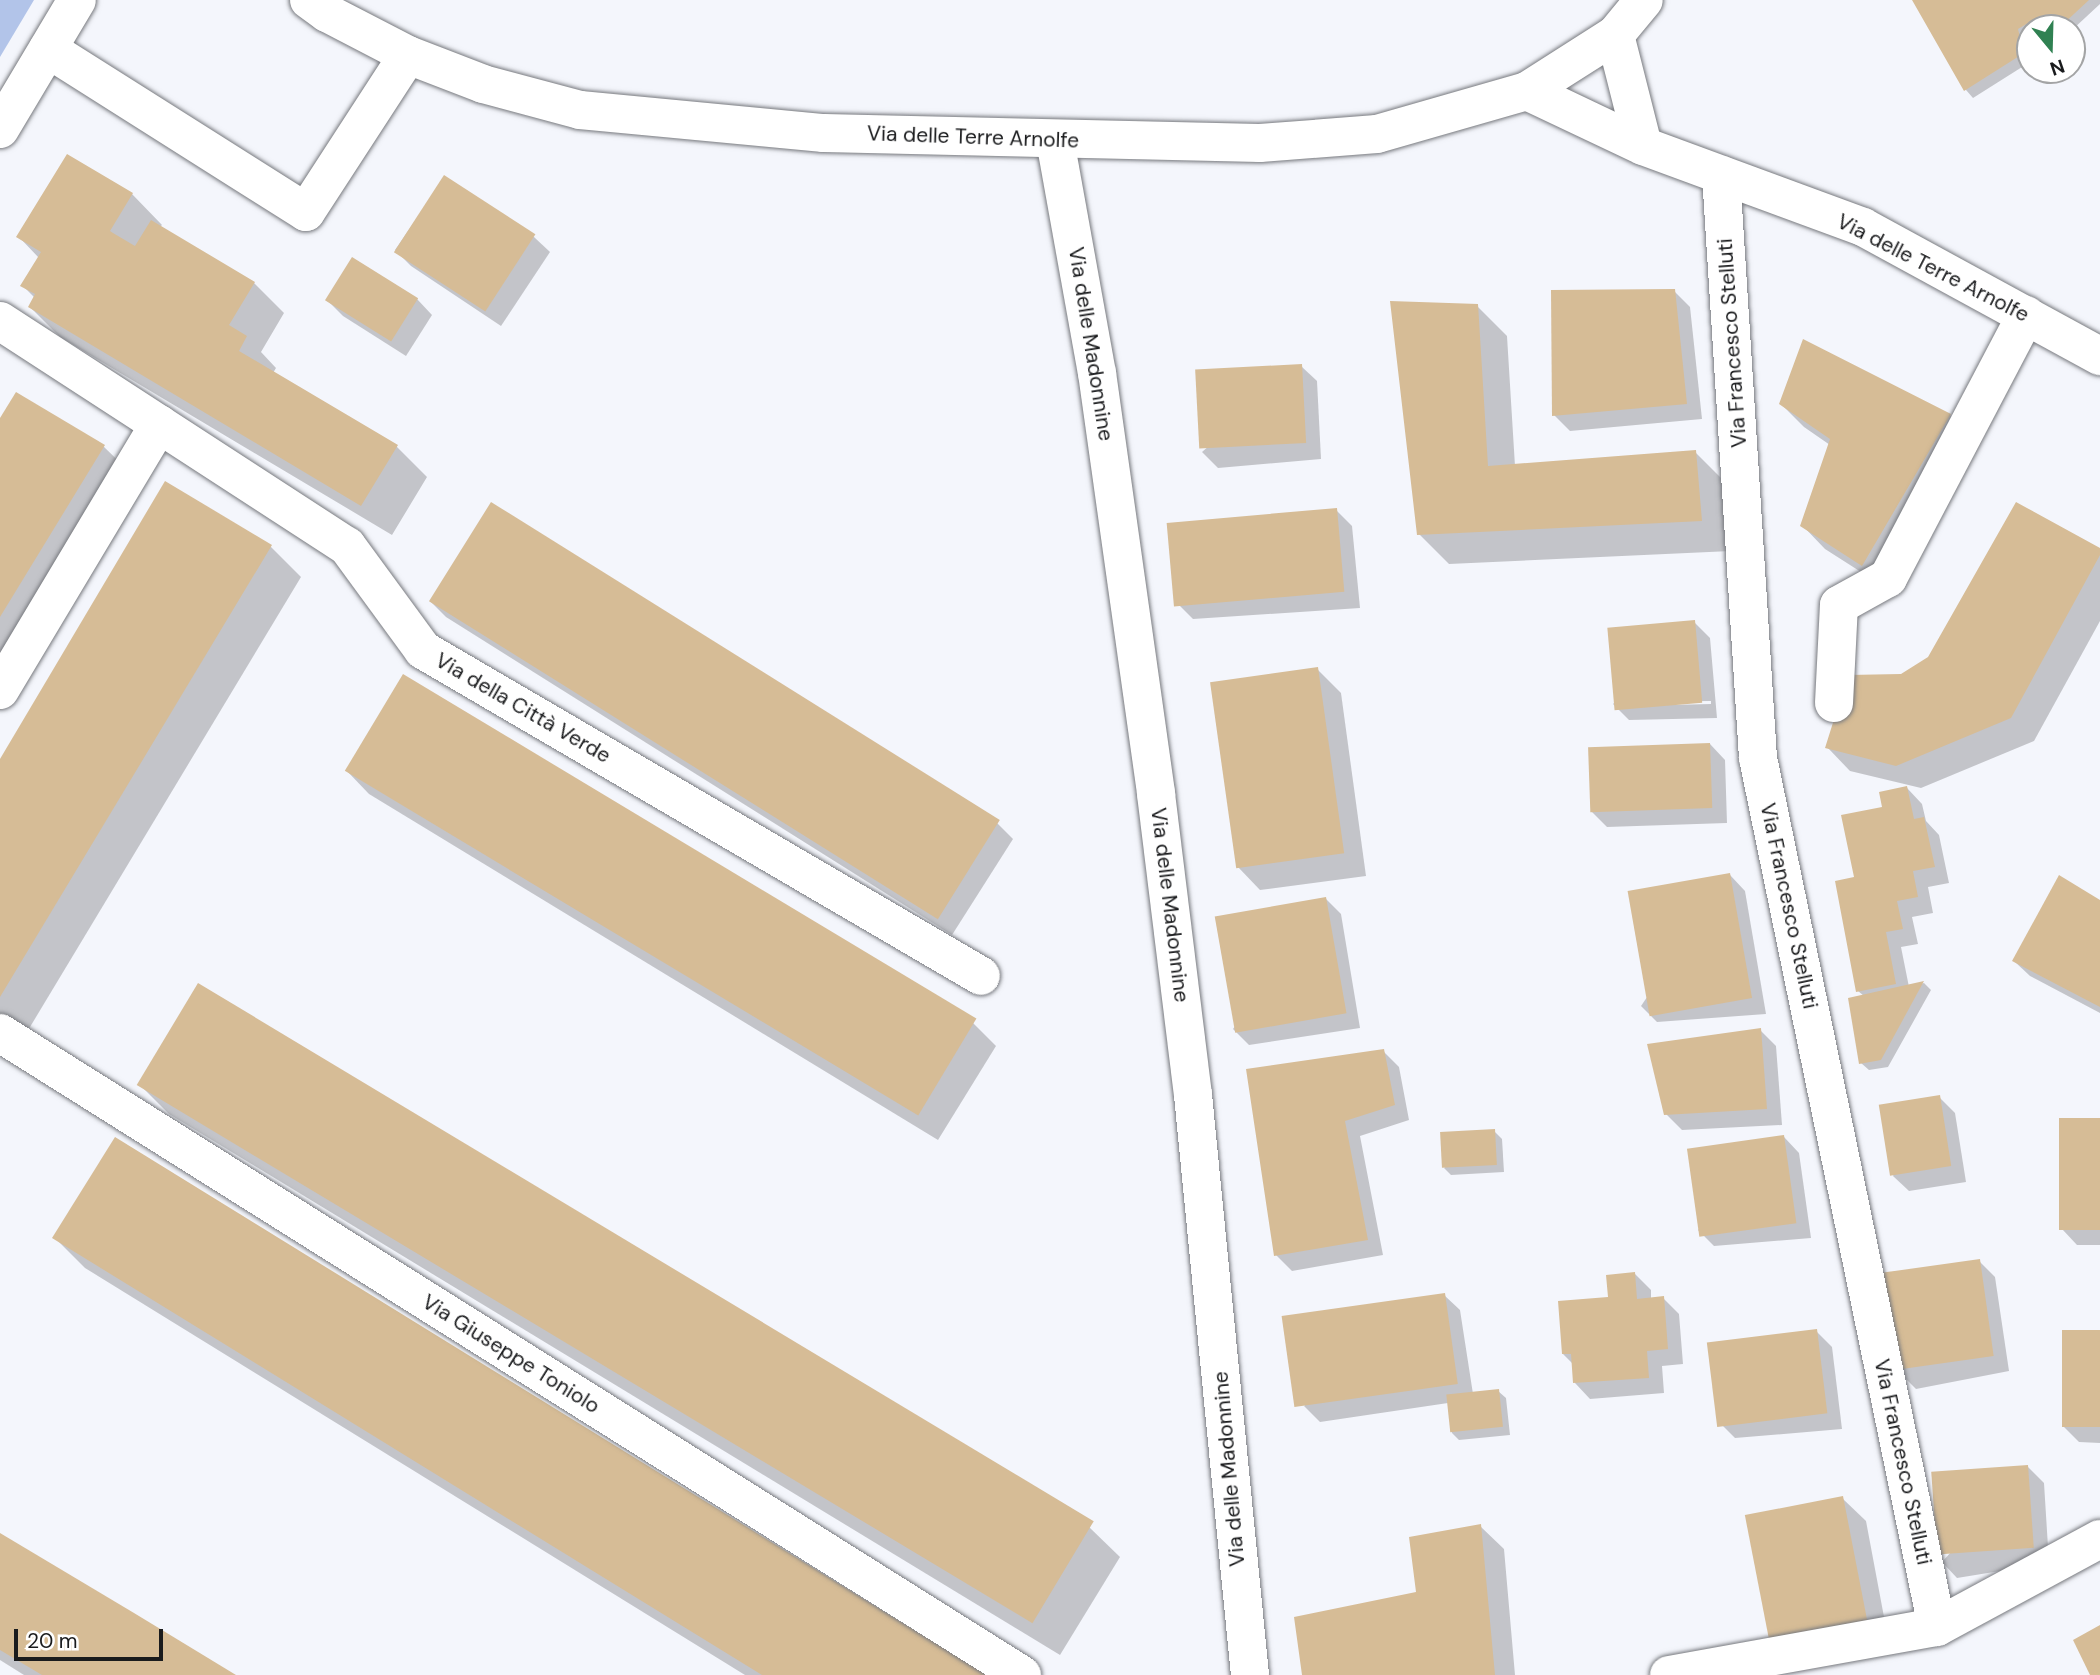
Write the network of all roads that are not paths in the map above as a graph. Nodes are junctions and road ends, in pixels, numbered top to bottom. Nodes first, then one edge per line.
1 (77, 0) edge
2 (309, 0) edge
3 (1644, 0) edge
4 (1615, 35) junction
5 (48, 49) junction
6 (408, 55) junction
7 (1527, 91) junction
8 (0, 129) edge
9 (1055, 140) junction
10 (1643, 146) junction
11 (1721, 175) junction
12 (2026, 315) junction
13 (0, 321) edge
14 (2100, 356) edge
15 (159, 424) junction
16 (0, 690) edge
17 (1834, 704) dead end
18 (981, 976) dead end
19 (0, 1033) edge
20 (2100, 1539) edge
21 (1937, 1627) junction
22 (1022, 1675) edge
23 (1250, 1675) edge
24 (1669, 1675) edge

1 - 5 street
2 - 6 street, Via delle Terre Arnolfe
3 - 4 street
4 - 7 street
4 - 10 street
5 - 6 street
5 - 8 street
6 - 9 street, Via delle Terre Arnolfe
7 - 9 street, Via delle Terre Arnolfe
7 - 10 street, Via delle Terre Arnolfe
9 - 23 street, Via delle Madonnine
10 - 11 street, Via delle Terre Arnolfe
11 - 12 street, Via delle Terre Arnolfe
11 - 21 street, Via Francesco Stelluti
12 - 14 street, Via delle Terre Arnolfe
12 - 17 street
13 - 15 street, Via della Città Verde
15 - 16 street
15 - 18 street, Via della Città Verde
19 - 22 street, Via Giuseppe Toniolo
20 - 21 street
21 - 24 street

